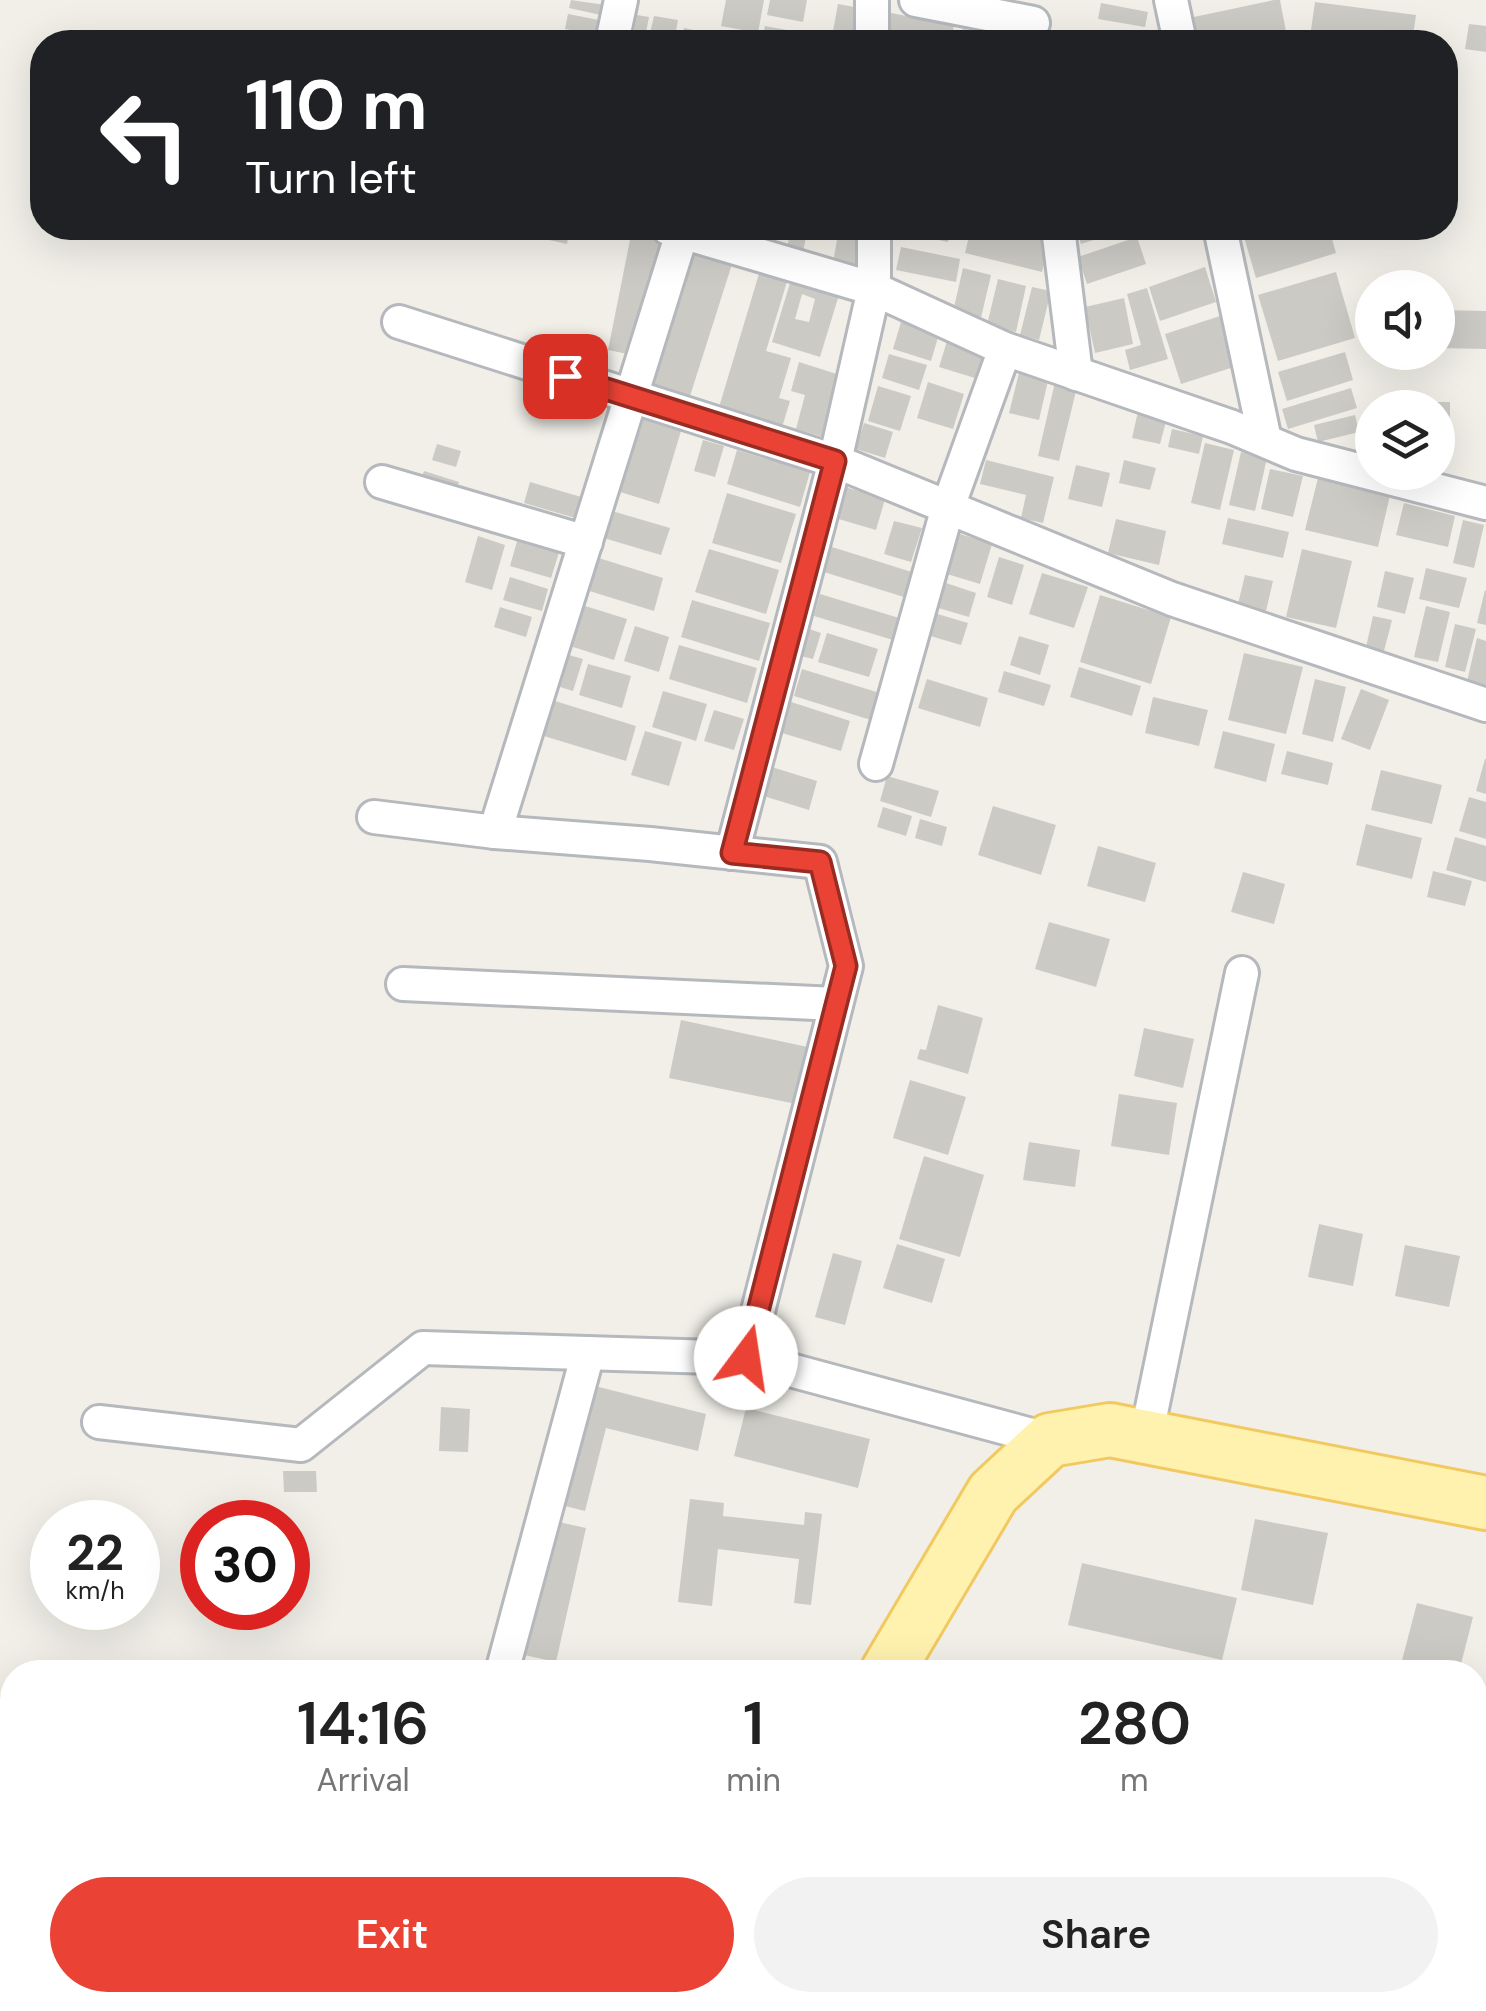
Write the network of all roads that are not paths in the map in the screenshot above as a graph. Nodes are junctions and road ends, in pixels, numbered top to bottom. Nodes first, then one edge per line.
1 (621, 0) edge
2 (872, 0) edge
3 (916, 0) edge
4 (1171, 0) edge
5 (1033, 22) edge
6 (615, 30) edge
7 (872, 30) edge
8 (1177, 30) edge
9 (672, 240) edge
10 (709, 240) edge
11 (874, 240) edge
12 (1059, 240) edge
13 (1223, 240) edge
14 (874, 289) junction
15 (399, 322) dead end
16 (1005, 349) junction
17 (1076, 374) junction
18 (632, 398) junction
19 (1265, 440) junction
20 (835, 461) junction
21 (382, 482) dead end
22 (1486, 503) edge
23 (948, 507) junction
24 (586, 542) junction
25 (1486, 704) edge
26 (876, 764) dead end
27 (374, 817) dead end
28 (496, 832) junction
29 (732, 853) junction
30 (1242, 973) dead end
31 (403, 984) dead end
32 (836, 1004) junction
33 (588, 1353) junction
34 (746, 1358) junction
35 (99, 1422) dead end
36 (1146, 1437) junction
37 (1050, 1440) junction
38 (1486, 1503) edge
39 (505, 1660) edge
40 (894, 1660) edge

1 - 6 street
2 - 7 street
3 - 5 street
4 - 8 street
9 - 18 street
10 - 14 street
11 - 14 street
12 - 17 street
13 - 19 street
14 - 16 street
14 - 20 street
15 - 18 street
16 - 17 street
16 - 23 street
17 - 19 street
18 - 20 street
18 - 24 street
19 - 22 street
20 - 23 street
20 - 29 street
21 - 24 street
23 - 25 street
23 - 26 street
24 - 28 street
27 - 28 street
28 - 29 street
29 - 32 street
30 - 36 street
31 - 32 street
32 - 34 street
33 - 34 street
33 - 35 street
33 - 39 street
34 - 37 street
36 - 37 main road
36 - 38 main road
37 - 40 main road

